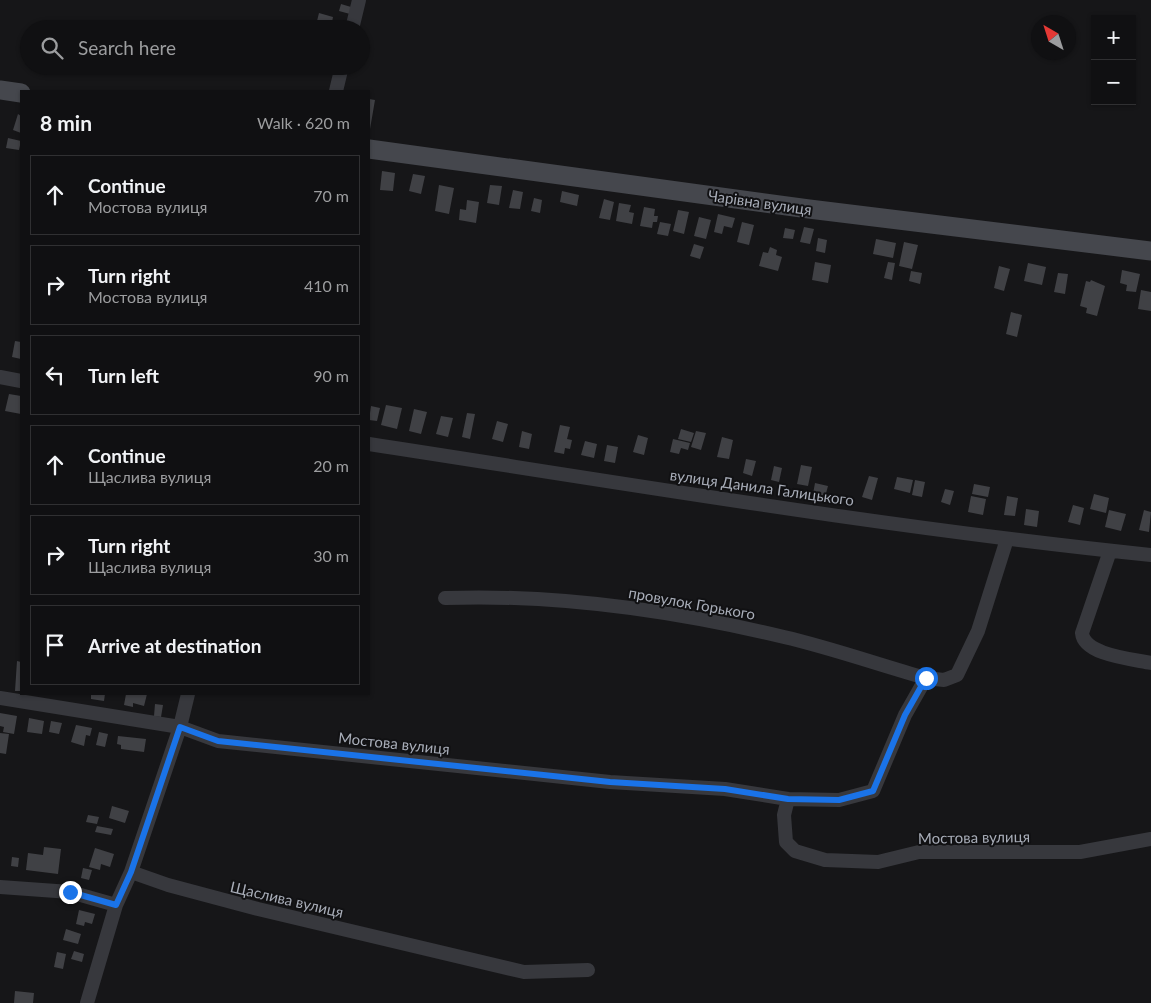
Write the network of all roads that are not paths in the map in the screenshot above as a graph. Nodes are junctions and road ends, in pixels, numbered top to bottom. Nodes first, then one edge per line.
1 (359, 0) edge
2 (354, 20) edge
3 (340, 75) edge
4 (0, 90) edge
5 (336, 90) edge
6 (20, 93) edge
7 (370, 149) edge
8 (1151, 251) edge
9 (0, 377) edge
10 (20, 381) edge
11 (370, 444) edge
12 (1007, 539) junction
13 (1110, 551) junction
14 (1151, 555) edge
15 (445, 598) dead end
16 (1151, 663) edge
17 (926, 678) junction
18 (188, 695) edge
19 (0, 698) edge
20 (180, 727) junction
21 (788, 799) junction
22 (1151, 840) edge
23 (131, 872) junction
24 (0, 887) edge
25 (116, 905) junction
26 (588, 970) dead end
27 (86, 1003) edge

1 - 2 street
3 - 5 street
4 - 6 street
7 - 8 street, Чарівна вулиця
9 - 10 street
11 - 12 street, вулиця Данила Галицького
12 - 13 street, вулиця Данила Галицького
12 - 17 street, провулок Горького
13 - 14 street, вулиця Данила Галицького
13 - 16 street
15 - 17 street, провулок Горького
17 - 21 street, Мостова вулиця
18 - 20 street
19 - 20 street, Мостова вулиця
20 - 21 street, Мостова вулиця
20 - 23 street
21 - 22 street, Мостова вулиця
23 - 25 street
23 - 26 street, Щаслива вулиця
24 - 25 street
25 - 27 street

